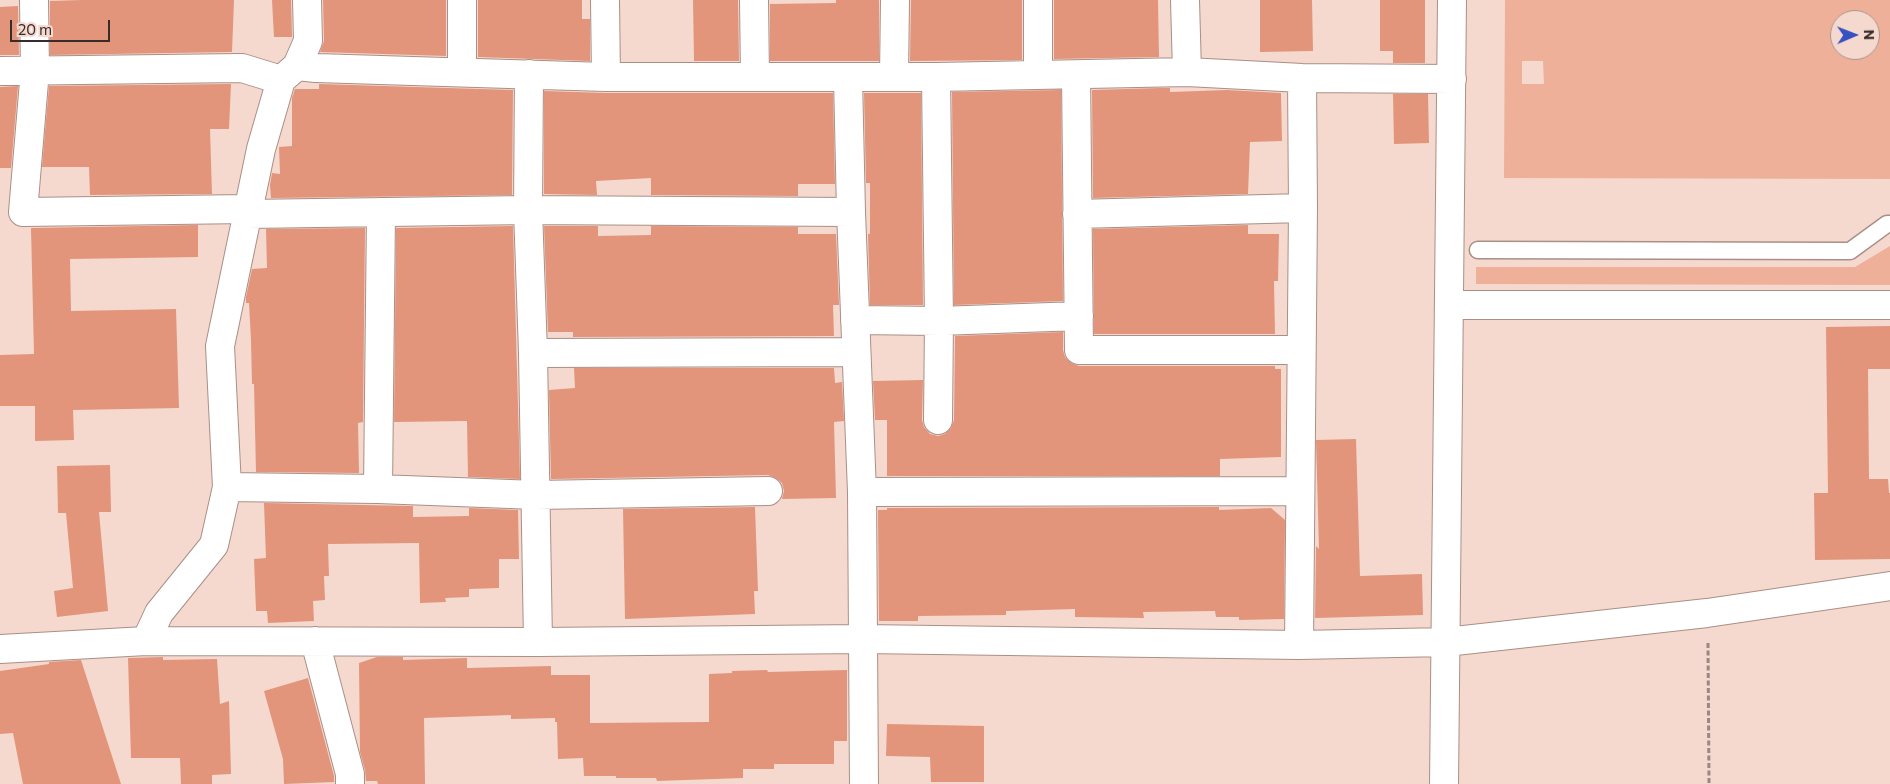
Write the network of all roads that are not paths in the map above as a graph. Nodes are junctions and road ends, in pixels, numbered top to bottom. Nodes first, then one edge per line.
1 (34, 0) edge
2 (307, 0) edge
3 (462, 0) edge
4 (606, 0) edge
5 (754, 0) edge
6 (895, 0) edge
7 (1038, 0) edge
8 (1185, 0) edge
9 (1452, 0) edge
10 (35, 70) junction
11 (0, 71) edge
12 (462, 72) junction
13 (1187, 72) junction
14 (289, 73) junction
15 (529, 74) junction
16 (1076, 74) junction
17 (1038, 75) junction
18 (606, 77) junction
19 (755, 77) junction
20 (894, 77) junction
21 (936, 77) junction
22 (848, 78) junction
23 (1302, 78) junction
24 (1452, 79) junction
25 (1303, 208) junction
26 (528, 210) junction
27 (248, 212) junction
28 (381, 212) junction
29 (851, 212) junction
30 (1077, 214) junction
31 (1890, 224) edge
32 (1478, 250) dead end
33 (1449, 305) junction
34 (1890, 305) edge
35 (1079, 316) junction
36 (855, 320) junction
37 (939, 321) junction
38 (1301, 350) junction
39 (856, 352) junction
40 (533, 353) junction
41 (938, 420) dead end
42 (227, 487) junction
43 (378, 489) junction
44 (1300, 491) junction
45 (768, 492) dead end
46 (862, 492) junction
47 (536, 495) junction
48 (1890, 586) edge
49 (862, 639) junction
50 (146, 641) junction
51 (315, 641) junction
52 (538, 642) junction
53 (1446, 642) junction
54 (1299, 645) junction
55 (0, 649) edge
56 (350, 784) edge
57 (864, 784) edge
58 (1444, 784) edge

1 - 10 street
2 - 14 street
3 - 12 street
4 - 18 street
5 - 19 street
6 - 20 street
7 - 17 street
8 - 13 street
9 - 24 street
10 - 11 street
10 - 14 street
10 - 27 street
12 - 14 street
12 - 15 street
13 - 16 street
13 - 23 street
14 - 27 street
15 - 18 street
15 - 26 street
16 - 17 street
16 - 30 street
17 - 21 street
18 - 19 street
19 - 22 street
20 - 21 street
20 - 22 street
21 - 37 street
22 - 29 street
23 - 24 street
23 - 25 street
24 - 33 street
25 - 30 street
25 - 38 street
26 - 28 street
26 - 29 street
26 - 40 street
27 - 28 street
27 - 42 street
28 - 43 street
29 - 36 street
30 - 35 street
31 - 32 lane
33 - 34 street
33 - 53 street
35 - 37 street
35 - 38 street
36 - 37 street
36 - 39 street
37 - 41 street
38 - 44 street
39 - 40 street
39 - 46 street
40 - 47 street
42 - 43 street
42 - 50 street
43 - 47 street
44 - 46 street
44 - 54 street
45 - 47 street
46 - 49 street
47 - 52 street
48 - 53 street
49 - 52 street
49 - 54 street
49 - 57 street
50 - 51 street
50 - 55 street
51 - 52 street
51 - 56 street
53 - 54 street
53 - 58 street

